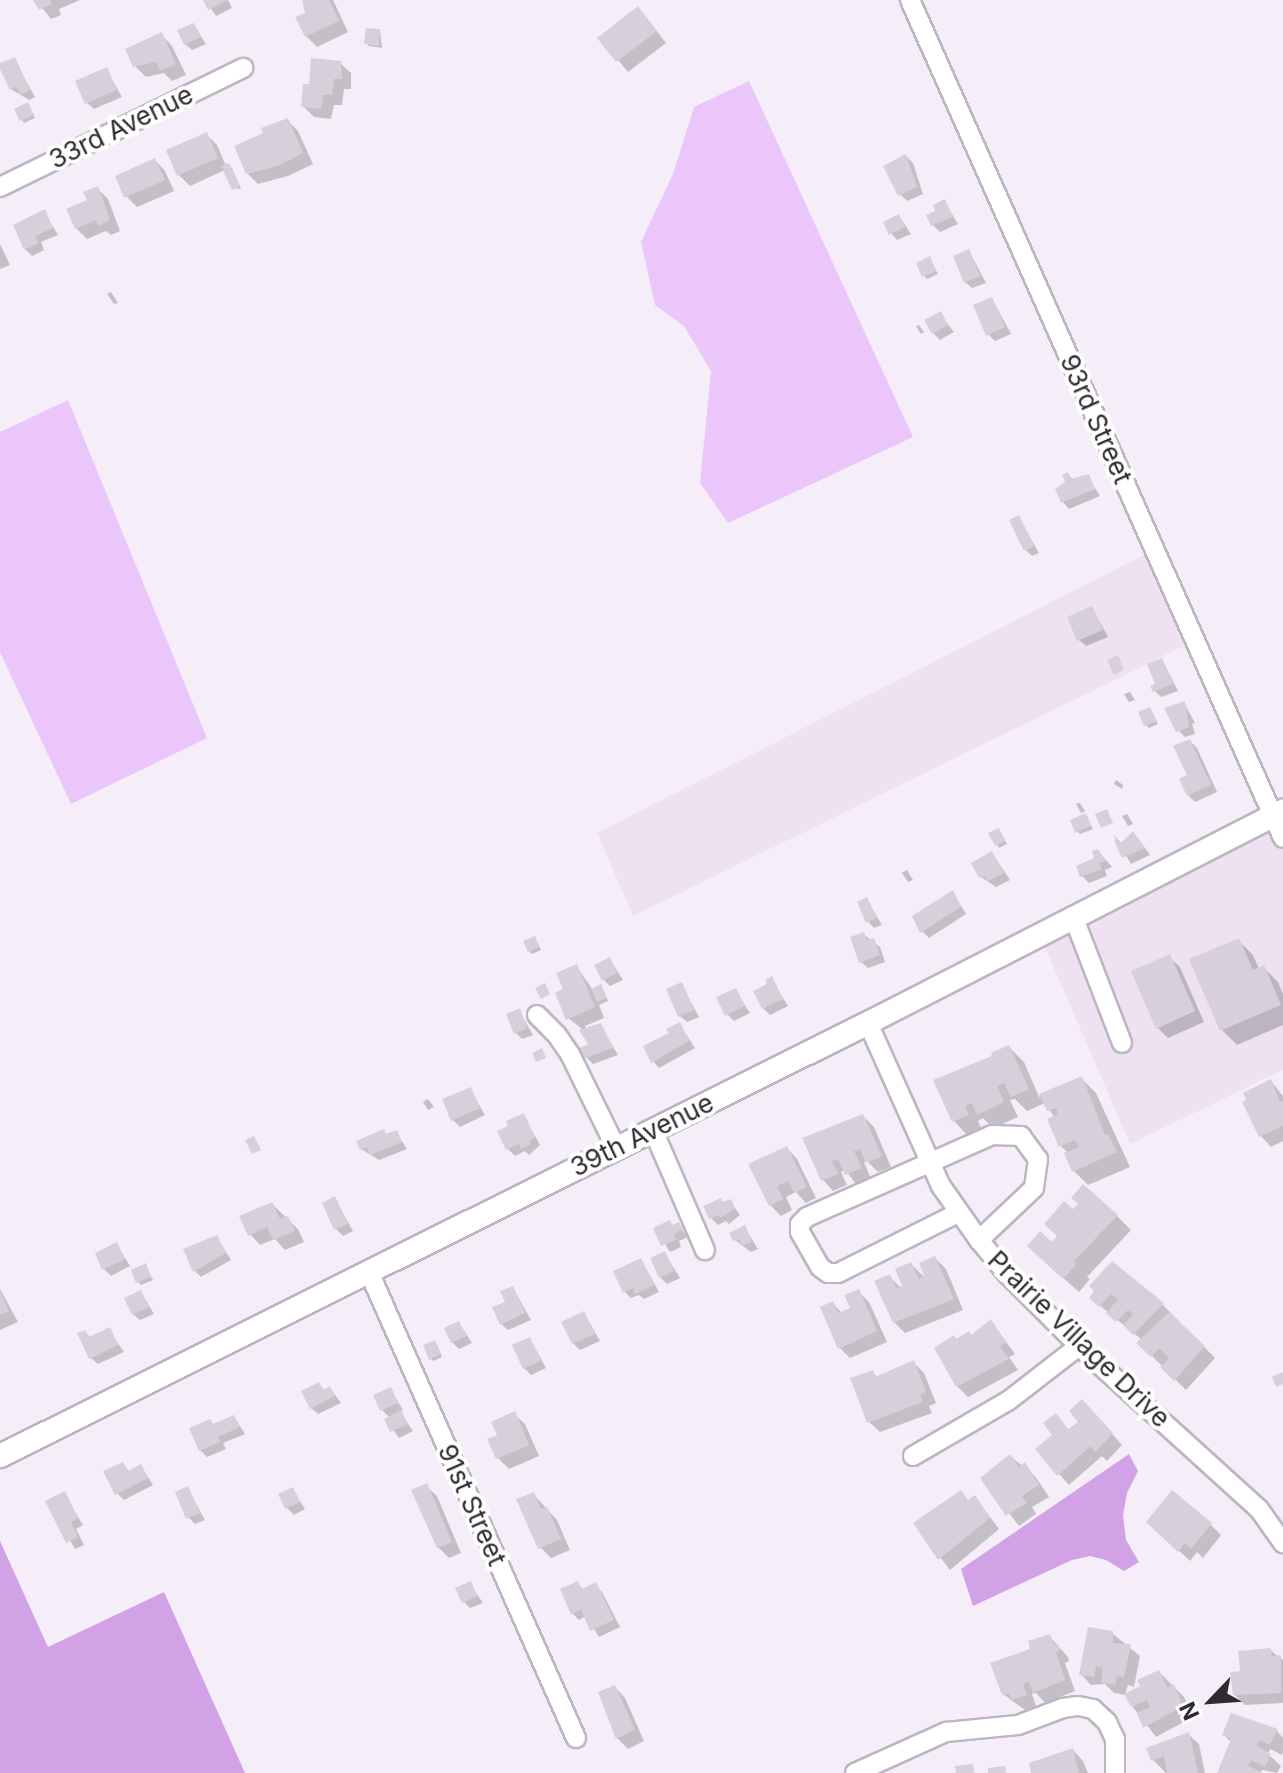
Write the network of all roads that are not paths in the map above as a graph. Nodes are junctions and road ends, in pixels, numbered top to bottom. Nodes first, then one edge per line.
1 (910, 0) edge
2 (243, 68) dead end
3 (0, 187) edge
4 (1277, 814) edge
5 (1283, 838) edge
6 (1073, 916) junction
7 (537, 1015) dead end
8 (868, 1023) junction
9 (1122, 1043) dead end
10 (653, 1130) junction
11 (616, 1148) junction
12 (930, 1162) junction
13 (958, 1213) junction
14 (979, 1240) junction
15 (705, 1250) dead end
16 (369, 1272) junction
17 (1079, 1346) junction
18 (0, 1456) edge
19 (913, 1456) dead end
20 (1283, 1543) edge
21 (576, 1738) dead end
22 (855, 1773) edge
23 (1115, 1773) edge

1 - 4 street, 93rd Street
2 - 3 street, 33rd Avenue
4 - 5 street, 93rd Street
4 - 6 main road, 39th Avenue
6 - 8 main road, 39th Avenue
6 - 9 street
7 - 11 street
8 - 10 main road, 39th Avenue
8 - 12 street, Prairie Village Drive
10 - 11 main road, 39th Avenue
10 - 15 street
11 - 16 main road, 39th Avenue
12 - 13 street, Prairie Village Drive
12 - 13 street
12 - 14 street
13 - 14 street, Prairie Village Drive
14 - 17 street, Prairie Village Drive
16 - 18 main road, 39th Avenue
16 - 21 street, 91st Street
17 - 19 street
17 - 20 street, Prairie Village Drive
22 - 23 street

